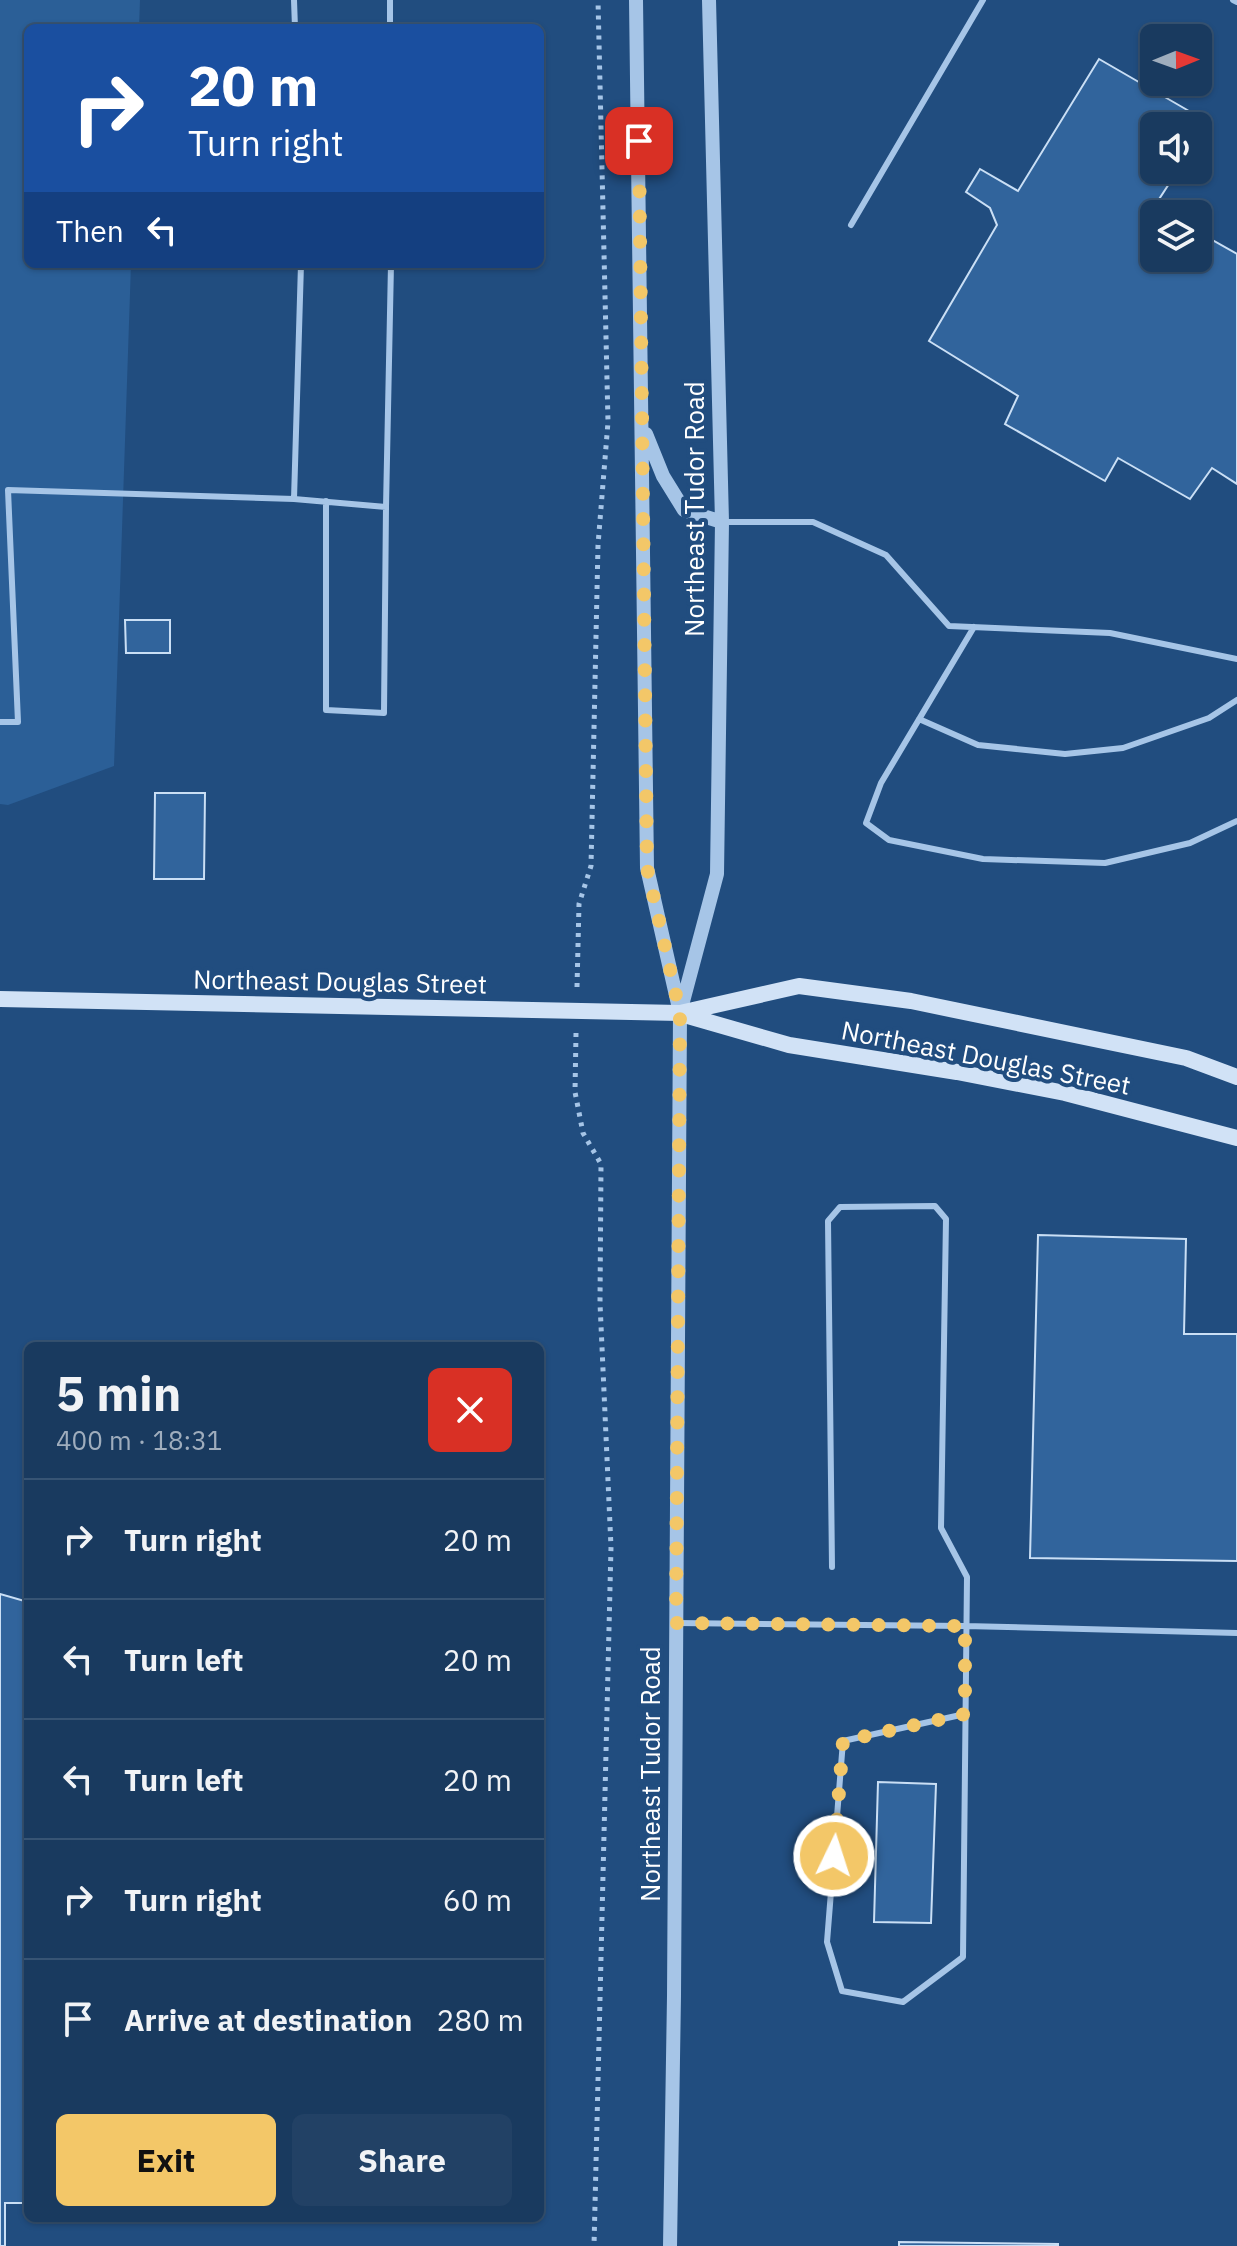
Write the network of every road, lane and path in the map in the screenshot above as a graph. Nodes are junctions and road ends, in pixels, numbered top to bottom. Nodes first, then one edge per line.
1 (294, 0) edge
2 (390, 0) edge
3 (598, 0) edge
4 (636, 0) edge
5 (709, 0) edge
6 (983, 0) edge
7 (295, 24) edge
8 (390, 24) edge
9 (851, 225) dead end
10 (301, 268) edge
11 (391, 268) edge
12 (643, 426) junction
13 (4, 490) edge
14 (294, 499) junction
15 (326, 501) junction
16 (386, 507) junction
17 (722, 522) junction
18 (974, 627) junction
19 (1237, 659) edge
20 (1237, 700) edge
21 (919, 719) junction
22 (0, 722) edge
23 (1237, 821) edge
24 (0, 999) edge
25 (576, 1011) junction
26 (680, 1013) junction
27 (1237, 1077) edge
28 (1237, 1138) edge
29 (832, 1567) dead end
30 (676, 1623) junction
31 (965, 1626) junction
32 (1237, 1633) edge
33 (965, 1714) junction
34 (594, 2246) edge
35 (670, 2246) edge

1 - 7 lane
2 - 8 lane
3 - 25 path
4 - 12 street, Northeast Tudor Road
5 - 17 street, Northeast Tudor Road
6 - 9 lane
10 - 14 lane
11 - 16 lane
12 - 17 street
12 - 26 street, Northeast Tudor Road
13 - 14 lane
13 - 22 lane
14 - 15 lane
15 - 16 lane
15 - 16 lane
17 - 18 lane
17 - 26 street, Northeast Tudor Road
18 - 19 lane
18 - 21 lane
20 - 21 lane
21 - 23 lane
24 - 25 main road, Northeast Douglas Street
25 - 26 main road, Northeast Douglas Street
25 - 34 path
26 - 27 main road, Northeast Douglas Street
26 - 28 main road, Northeast Douglas Street
26 - 30 street, Northeast Tudor Road
29 - 31 lane
30 - 31 lane
30 - 35 street, Northeast Tudor Road
31 - 32 lane
31 - 33 lane
33 - 33 lane

